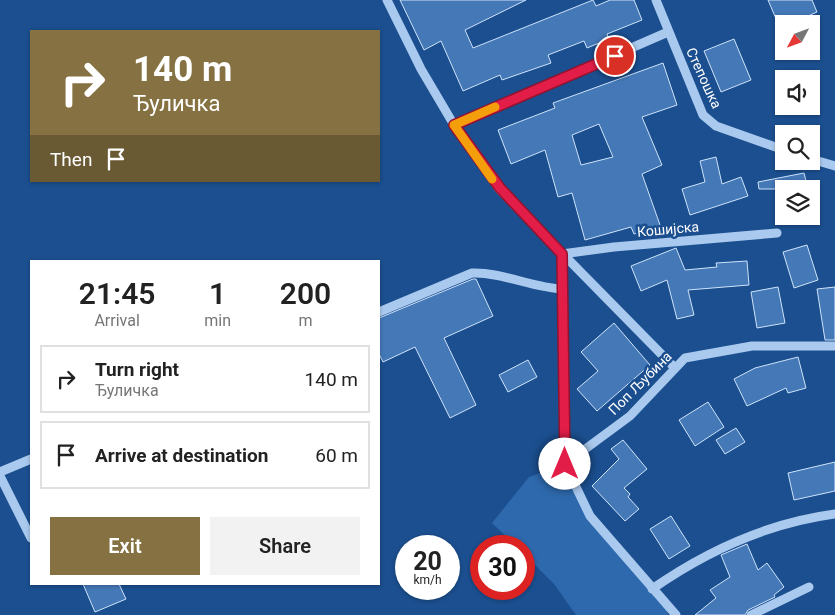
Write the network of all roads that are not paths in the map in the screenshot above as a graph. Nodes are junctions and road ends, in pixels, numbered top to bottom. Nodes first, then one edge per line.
1 (388, 0) edge
2 (656, 0) edge
3 (668, 32) junction
4 (454, 125) junction
5 (775, 147) edge
6 (820, 162) edge
7 (835, 166) edge
8 (777, 233) dead end
9 (562, 254) junction
10 (563, 289) junction
11 (380, 312) edge
12 (835, 346) edge
13 (675, 368) junction
14 (30, 459) edge
15 (565, 464) junction
16 (0, 472) edge
17 (0, 476) edge
18 (835, 514) edge
19 (30, 536) edge
20 (809, 587) dead end
21 (652, 589) junction
22 (676, 615) edge
23 (751, 615) edge

1 - 4 street
2 - 3 street, Степошка
3 - 4 street
3 - 5 street, Степошка
4 - 9 street
6 - 7 street
8 - 9 street, Кошијска
9 - 10 street
9 - 13 street
10 - 11 street
10 - 15 street
12 - 13 street, Поп Љубина
13 - 15 street, Поп Љубина
14 - 16 street
15 - 21 street
17 - 19 street
18 - 21 street
20 - 23 street
21 - 22 street

